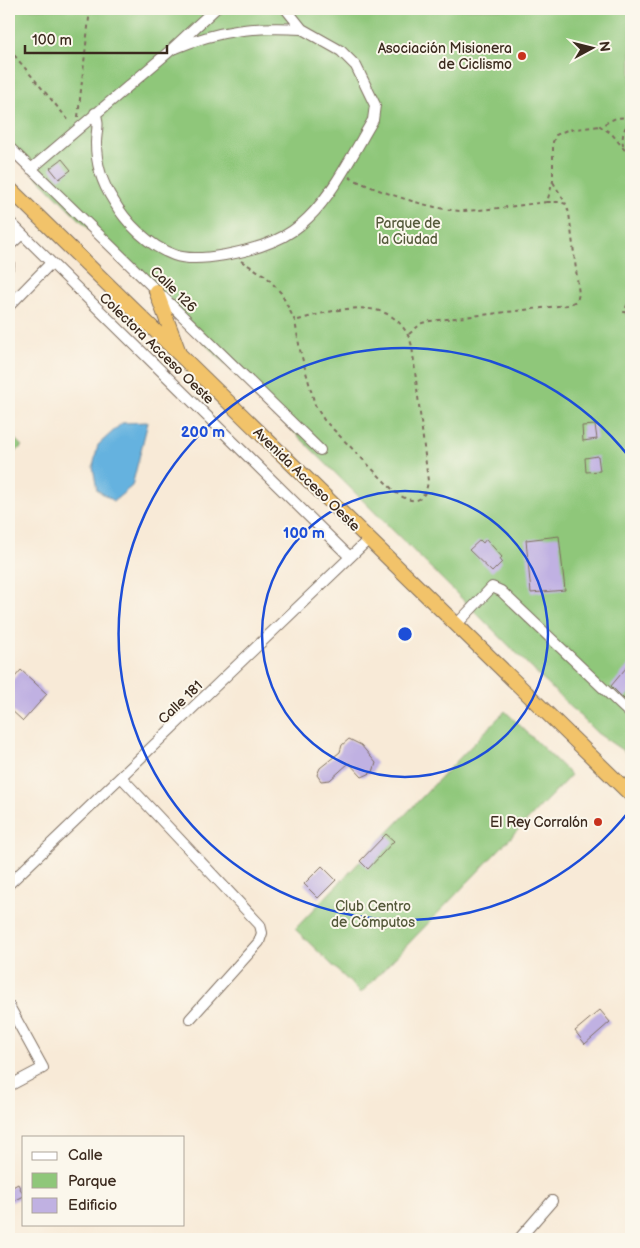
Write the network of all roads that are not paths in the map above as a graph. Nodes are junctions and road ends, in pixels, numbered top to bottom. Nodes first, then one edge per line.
1 (215, 9) edge
2 (286, 9) edge
3 (302, 29) junction
4 (170, 50) junction
5 (95, 113) junction
6 (9, 147) edge
7 (31, 169) junction
8 (9, 188) edge
9 (9, 221) edge
10 (22, 234) junction
11 (9, 246) edge
12 (9, 257) edge
13 (51, 263) junction
14 (9, 266) edge
15 (156, 291) junction
16 (9, 306) edge
17 (180, 355) junction
18 (320, 450) dead end
19 (369, 538) junction
20 (350, 556) junction
21 (457, 624) junction
22 (631, 700) edge
23 (627, 711) edge
24 (584, 748) junction
25 (122, 777) junction
26 (631, 784) edge
27 (631, 794) edge
28 (9, 884) edge
29 (9, 1006) edge
30 (190, 1019) dead end
31 (9, 1086) edge
32 (552, 1201) dead end
33 (518, 1239) edge

1 - 4 street
2 - 3 street
3 - 4 street
3 - 5 street
4 - 5 street
5 - 7 street
6 - 7 street, Calle 126
7 - 15 street, Calle 126
8 - 17 highway, Avenida Acceso Oeste
9 - 10 street, Colectora Acceso Oeste
10 - 11 street
10 - 13 street, Colectora Acceso Oeste
12 - 14 street
13 - 16 street
13 - 20 street, Colectora Acceso Oeste
15 - 17 highway
15 - 18 street, Calle 126
17 - 19 highway, Avenida Acceso Oeste
19 - 20 street, Calle 181
19 - 21 highway, Avenida Acceso Oeste
20 - 25 street, Calle 181
21 - 23 street
21 - 24 highway, Avenida Acceso Oeste
22 - 23 street
24 - 26 highway
24 - 27 highway
25 - 28 street, Calle 181
25 - 30 street
29 - 31 street
32 - 33 street

